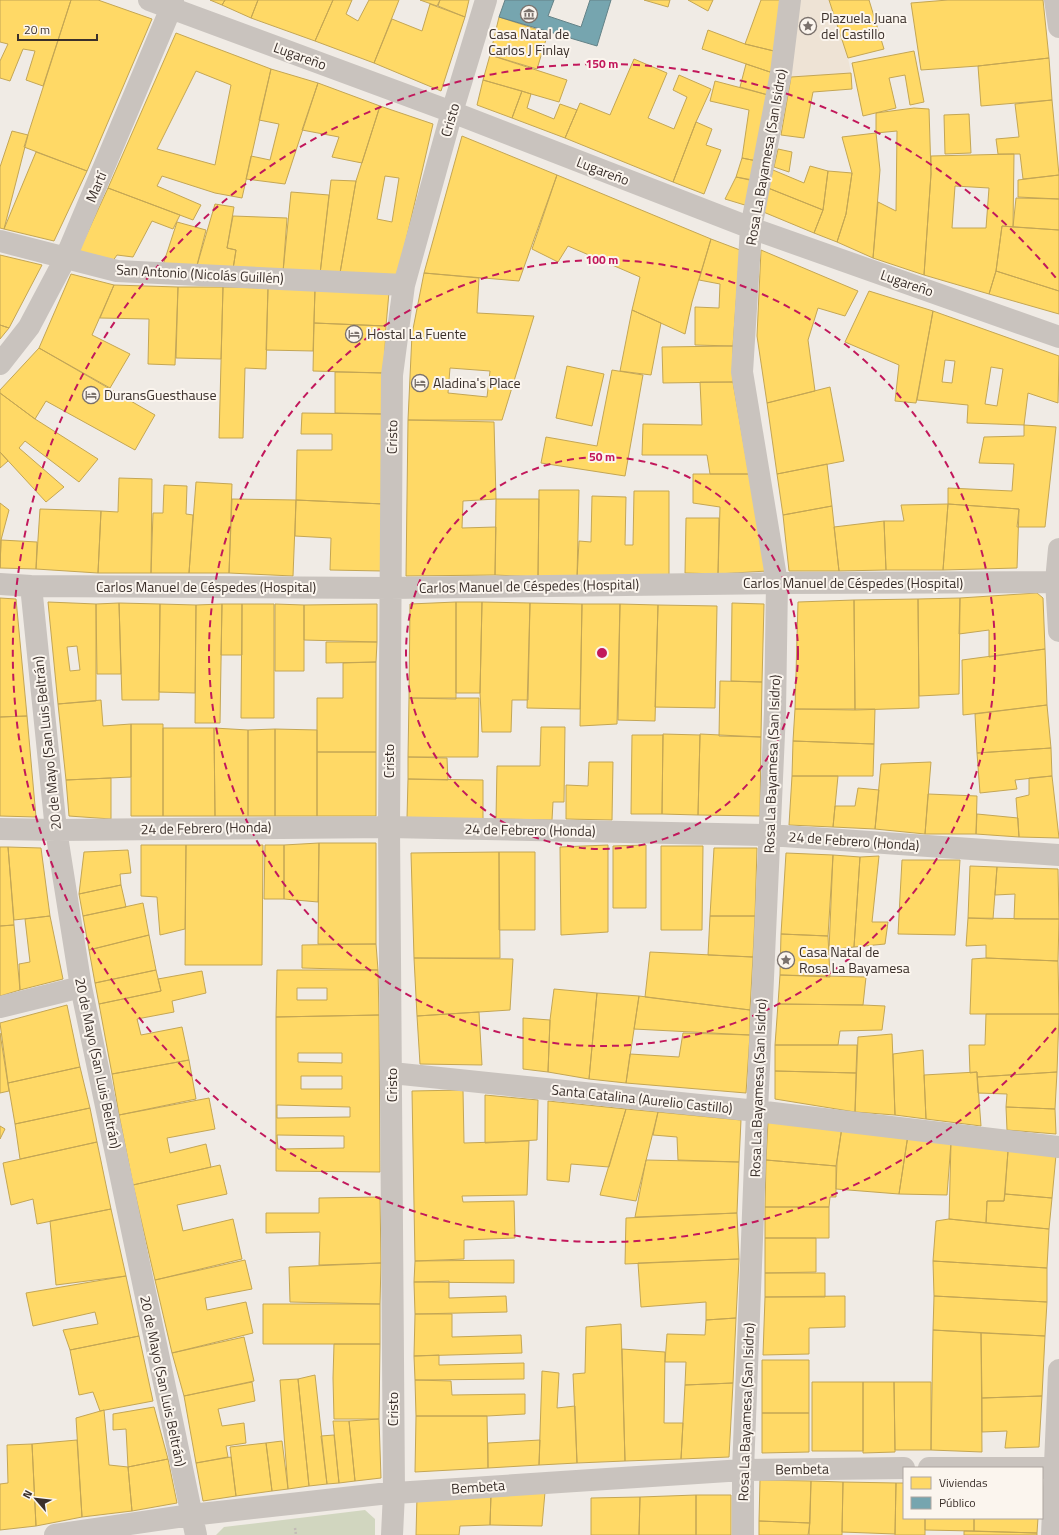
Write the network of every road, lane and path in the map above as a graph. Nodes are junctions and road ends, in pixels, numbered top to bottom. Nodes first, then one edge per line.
1 (149, 0) edge
2 (486, 0) edge
3 (790, 0) edge
4 (1055, 0) edge
5 (172, 4) edge
6 (1059, 27) edge
7 (452, 112) junction
8 (751, 228) junction
9 (0, 241) edge
10 (66, 257) junction
11 (404, 285) junction
12 (1059, 337) edge
13 (0, 364) edge
14 (1059, 549) edge
15 (1057, 581) edge
16 (777, 583) junction
17 (0, 584) edge
18 (31, 586) junction
19 (390, 588) junction
20 (1059, 631) edge
21 (389, 827) junction
22 (0, 829) edge
23 (56, 830) junction
24 (770, 835) junction
25 (1059, 855) edge
26 (81, 987) junction
27 (0, 1007) edge
28 (392, 1073) junction
29 (757, 1111) junction
30 (1059, 1147) edge
31 (1059, 1370) edge
32 (1043, 1467) edge
33 (1056, 1467) edge
34 (903, 1468) edge
35 (743, 1470) junction
36 (394, 1493) junction
37 (194, 1525) edge
38 (55, 1535) edge
39 (392, 1535) edge
40 (743, 1535) edge
41 (1052, 1535) edge

1 - 5 street, Lugareño
2 - 7 street, Cristo
3 - 8 street, Rosa La Bayamesa (San Isidro)
4 - 6 street
5 - 7 street, Lugareño
5 - 10 street, Martí
7 - 8 street, Lugareño
7 - 11 street, Cristo
8 - 12 street, Lugareño
8 - 16 street, Rosa La Bayamesa (San Isidro)
9 - 10 street, San Antonio (Nicolás Guillén)
10 - 11 street, San Antonio (Nicolás Guillén)
10 - 13 street, Martí
11 - 19 street, Cristo
14 - 15 street
15 - 16 street, Carlos Manuel de Céspedes (Hospital)
15 - 20 street
16 - 19 street, Carlos Manuel de Céspedes (Hospital)
16 - 24 street, Rosa La Bayamesa (San Isidro)
17 - 18 street, Carlos Manuel de Céspedes (Hospital)
18 - 19 street, Carlos Manuel de Céspedes (Hospital)
18 - 23 street, 20 de Mayo (San Luis Beltrán)
19 - 21 street, Cristo
21 - 23 street, 24 de Febrero (Honda)
21 - 24 street, 24 de Febrero (Honda)
21 - 28 street, Cristo
22 - 23 street, 24 de Febrero (Honda)
23 - 26 street, 20 de Mayo (San Luis Beltrán)
24 - 25 street, 24 de Febrero (Honda)
24 - 29 street, Rosa La Bayamesa (San Isidro)
26 - 27 street
26 - 37 street, 20 de Mayo (San Luis Beltrán)
28 - 29 street, Santa Catalina (Aurelio Castillo)
28 - 36 street, Cristo
29 - 30 street, Santa Catalina (Aurelio Castillo)
29 - 35 street, Rosa La Bayamesa (San Isidro)
31 - 33 street
32 - 33 street
33 - 41 street
34 - 35 street, Bembeta
35 - 36 street, Bembeta
35 - 40 street, Rosa La Bayamesa (San Isidro)
36 - 37 street, Bembeta
36 - 39 street, Cristo
37 - 38 street, Bembeta

